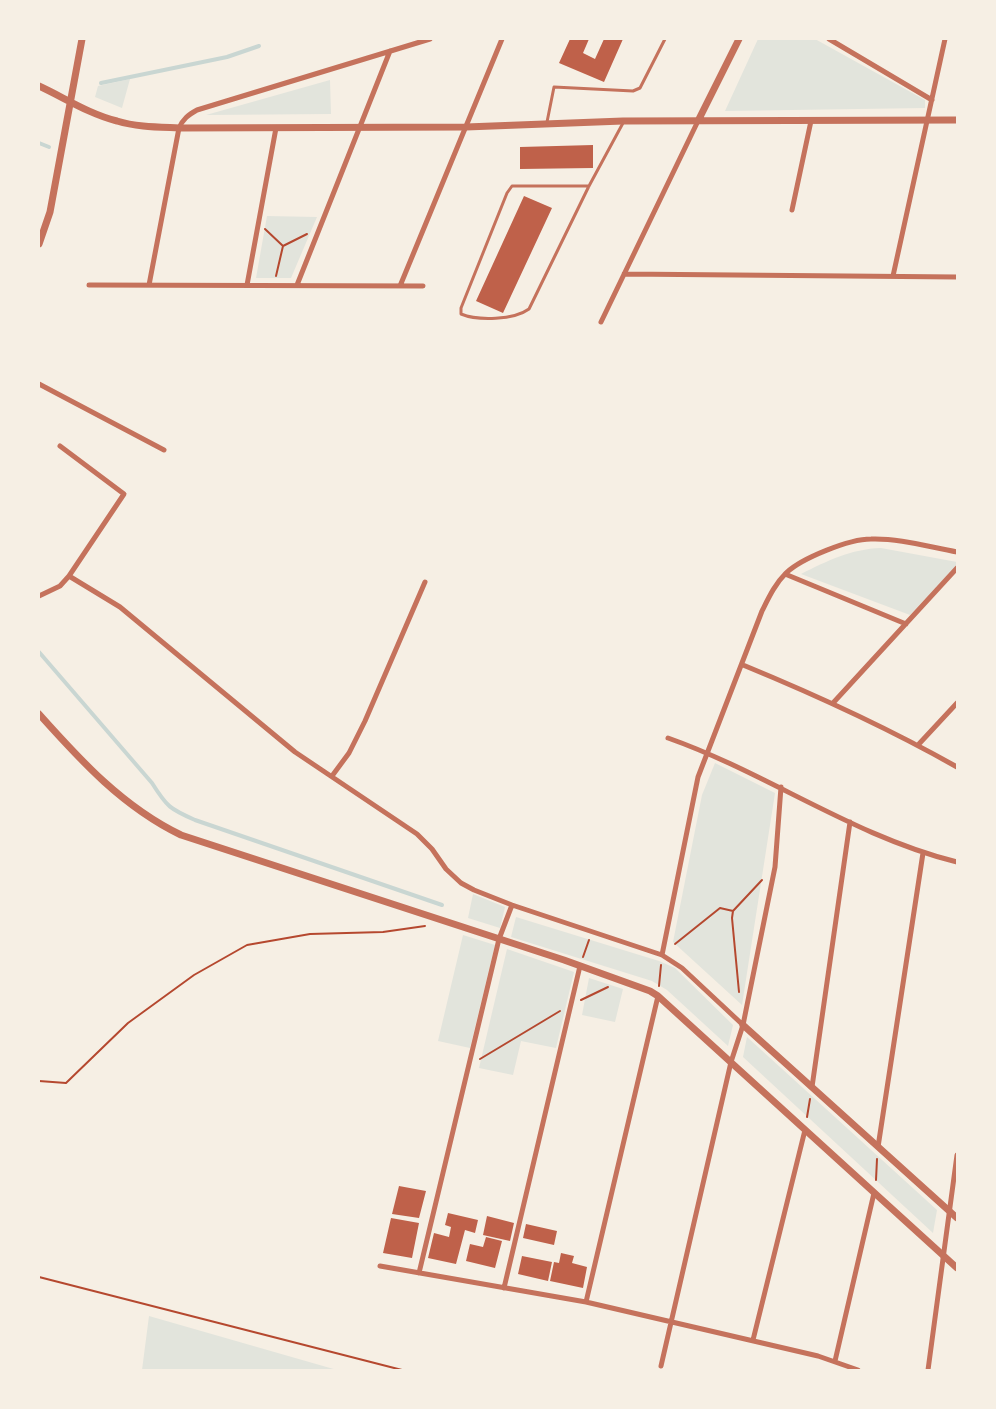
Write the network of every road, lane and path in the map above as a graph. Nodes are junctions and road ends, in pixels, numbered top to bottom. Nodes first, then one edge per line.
1 (82, 39) edge
2 (430, 39) edge
3 (502, 39) edge
4 (666, 39) edge
5 (739, 39) edge
6 (829, 39) edge
7 (945, 39) edge
8 (390, 51) junction
9 (39, 86) edge
10 (932, 99) junction
11 (71, 102) junction
12 (927, 120) junction
13 (957, 120) edge
14 (623, 121) junction
15 (698, 121) junction
16 (811, 121) junction
17 (547, 124) junction
18 (361, 127) junction
19 (466, 127) junction
20 (178, 128) junction
21 (276, 128) junction
22 (589, 186) junction
23 (792, 210) dead end
24 (258, 222) junction
25 (42, 226) edge
26 (321, 227) junction
27 (39, 244) edge
28 (283, 246) junction
29 (624, 274) junction
30 (893, 276) junction
31 (957, 277) edge
32 (274, 284) junction
33 (89, 285) dead end
34 (149, 285) junction
35 (247, 285) junction
36 (297, 285) junction
37 (423, 285) dead end
38 (400, 286) junction
39 (601, 321) dead end
40 (39, 384) edge
41 (60, 446) dead end
42 (164, 450) dead end
43 (957, 552) edge
44 (957, 568) edge
45 (785, 574) junction
46 (69, 576) junction
47 (425, 582) dead end
48 (39, 596) edge
49 (906, 624) junction
50 (742, 665) junction
51 (833, 703) junction
52 (957, 703) edge
53 (39, 714) edge
54 (668, 738) dead end
55 (918, 745) junction
56 (707, 752) junction
57 (957, 767) edge
58 (332, 776) junction
59 (781, 787) junction
60 (850, 822) junction
61 (923, 853) junction
62 (957, 862) edge
63 (775, 867) junction
64 (512, 904) junction
65 (733, 911) junction
66 (444, 920) junction
67 (592, 931) junction
68 (499, 939) junction
69 (662, 955) junction
70 (580, 966) junction
71 (622, 980) junction
72 (658, 996) junction
73 (740, 1001) dead end
74 (571, 1005) junction
75 (743, 1025) junction
76 (731, 1062) junction
77 (470, 1065) junction
78 (39, 1081) edge
79 (812, 1087) junction
80 (806, 1130) junction
81 (878, 1147) junction
82 (957, 1155) edge
83 (874, 1193) junction
84 (948, 1211) junction
85 (957, 1218) edge
86 (942, 1255) junction
87 (380, 1266) dead end
88 (957, 1268) edge
89 (419, 1273) junction
90 (39, 1277) edge
91 (504, 1287) junction
92 (586, 1302) junction
93 (670, 1321) junction
94 (753, 1341) junction
95 (835, 1361) junction
96 (661, 1366) dead end
97 (402, 1370) edge
98 (858, 1370) edge
99 (928, 1370) edge

1 - 11 street
2 - 8 street
3 - 19 street
4 - 17 lane
5 - 15 street
6 - 10 street
7 - 10 street
8 - 18 street
8 - 20 street
9 - 11 street
10 - 12 street
11 - 20 street
11 - 25 street
12 - 13 street
12 - 16 street
12 - 30 street
14 - 15 street
14 - 17 street
14 - 22 lane
15 - 16 street
15 - 29 street
16 - 23 street
17 - 19 street
18 - 19 street
18 - 21 street
18 - 26 street
19 - 38 street
20 - 21 street
20 - 34 street
21 - 24 street
22 - 22 lane
24 - 28 path
24 - 35 street
25 - 27 street
26 - 28 path
26 - 36 street
28 - 32 path
29 - 30 street
29 - 39 street
30 - 31 street
32 - 35 street
32 - 36 street
33 - 34 street
34 - 35 street
36 - 38 street
37 - 38 street
40 - 42 street
41 - 46 street
43 - 45 street
44 - 49 street
45 - 49 street
45 - 50 street
46 - 48 street
46 - 58 street
47 - 58 street
49 - 51 street
50 - 51 street
50 - 56 street
51 - 55 street
52 - 55 street
53 - 66 street
54 - 56 street
55 - 57 street
56 - 59 street
56 - 69 street
58 - 64 street
59 - 60 street
59 - 63 street
60 - 61 street
60 - 79 street
61 - 62 street
61 - 81 street
63 - 65 path
63 - 75 street
64 - 67 street
64 - 68 street
65 - 69 path
65 - 73 path
66 - 68 street
66 - 78 path
67 - 69 street
67 - 70 path
68 - 70 street
68 - 77 street
69 - 72 path
69 - 75 street
70 - 71 street
70 - 74 street
71 - 72 street
71 - 74 path
72 - 76 street
72 - 92 street
74 - 77 path
74 - 91 street
75 - 76 street
75 - 79 street
76 - 80 street
76 - 93 street
77 - 89 street
79 - 80 path
79 - 81 street
80 - 83 street
80 - 94 street
81 - 83 path
81 - 84 street
82 - 84 street
83 - 86 street
83 - 95 street
84 - 85 street
84 - 86 street
86 - 88 street
86 - 99 street
87 - 89 street
89 - 91 street
90 - 97 path
91 - 92 street
92 - 93 street
93 - 94 street
93 - 96 street
94 - 95 street
95 - 98 street

